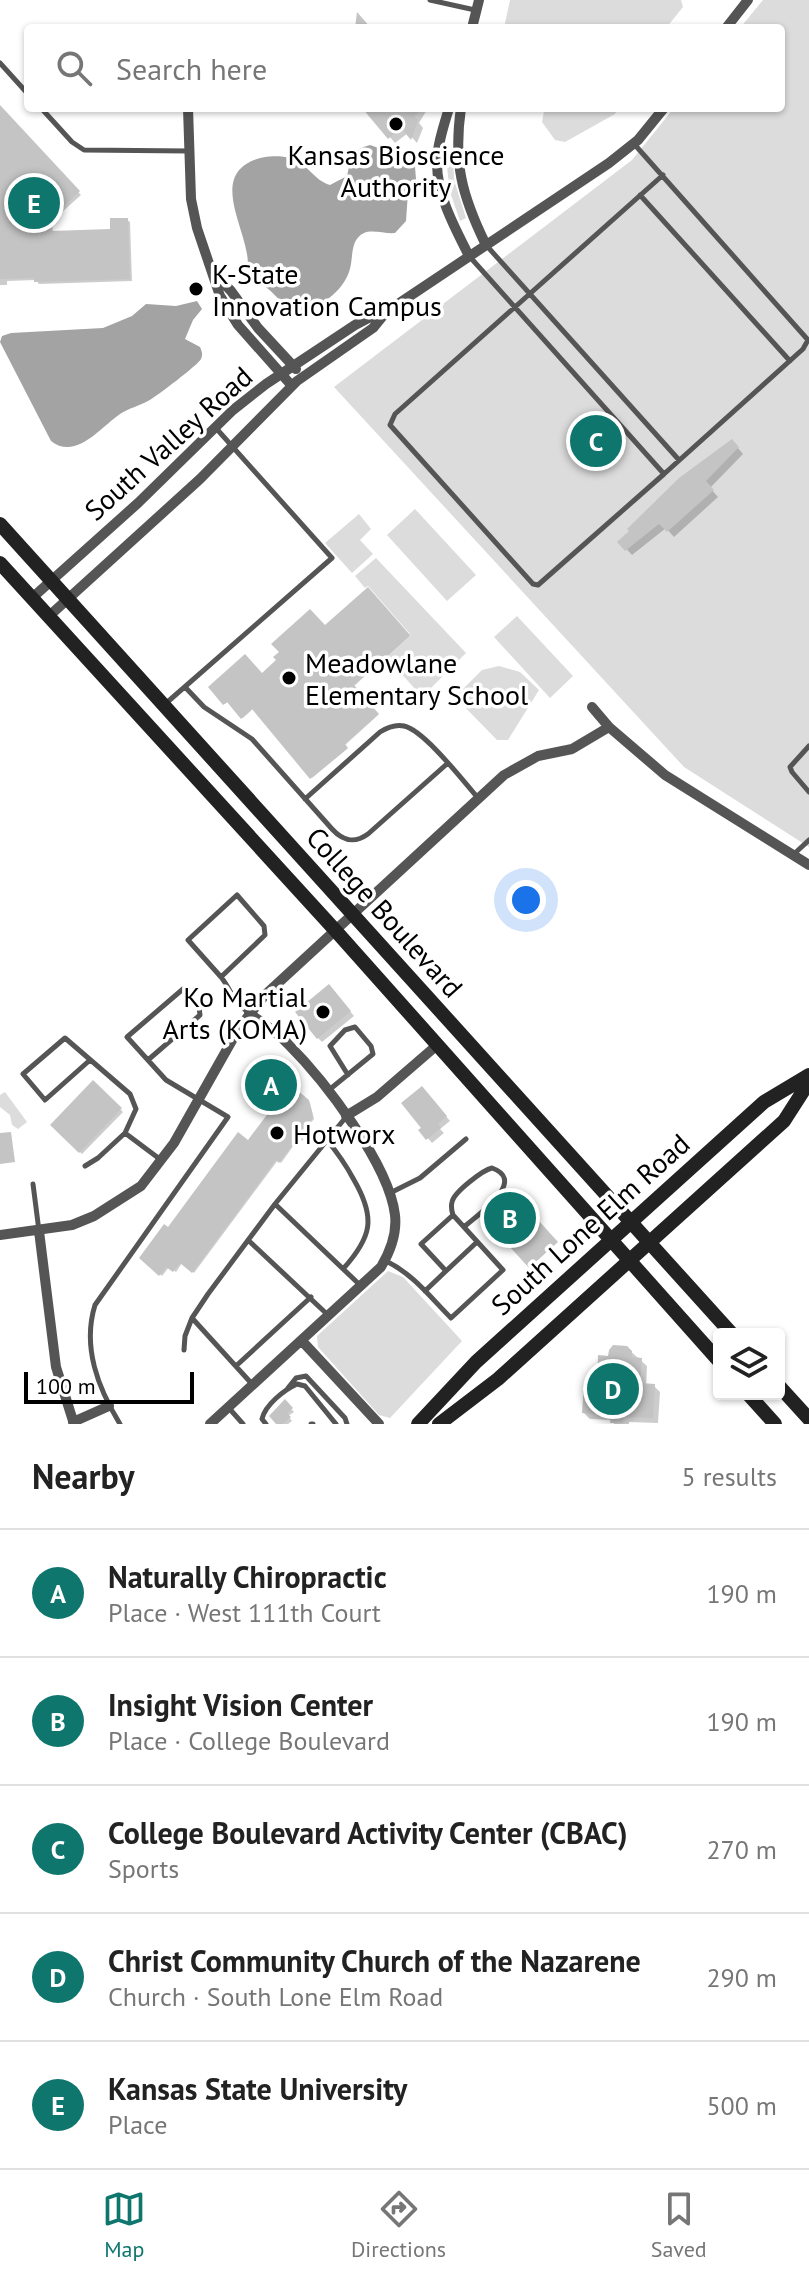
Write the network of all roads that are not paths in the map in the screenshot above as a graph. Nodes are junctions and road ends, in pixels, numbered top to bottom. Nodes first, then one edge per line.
1 (430, 0) edge
2 (748, 0) edge
3 (477, 5) edge
4 (729, 24) edge
5 (0, 63) edge
6 (24, 90) edge
7 (45, 112) edge
8 (188, 112) edge
9 (448, 112) edge
10 (461, 112) edge
11 (661, 112) edge
12 (633, 144) junction
13 (188, 151) junction
14 (663, 175) junction
15 (640, 195) junction
16 (486, 245) junction
17 (469, 256) junction
18 (214, 273) junction
19 (529, 294) junction
20 (514, 307) junction
21 (386, 312) junction
22 (790, 361) junction
23 (294, 365) junction
24 (282, 373) junction
25 (302, 376) junction
26 (292, 386) junction
27 (214, 427) junction
28 (233, 447) junction
29 (679, 460) junction
30 (664, 474) junction
31 (0, 524) edge
32 (0, 563) edge
33 (51, 581) junction
34 (32, 598) junction
35 (67, 599) junction
36 (48, 617) junction
37 (185, 687) junction
38 (163, 706) junction
39 (592, 707) dead end
40 (609, 727) junction
41 (809, 746) edge
42 (448, 763) junction
43 (809, 792) edge
44 (478, 798) junction
45 (305, 799) junction
46 (809, 840) edge
47 (794, 854) junction
48 (809, 865) edge
49 (352, 915) junction
50 (335, 930) junction
51 (221, 977) junction
52 (249, 1013) junction
53 (436, 1046) junction
54 (90, 1060) junction
55 (148, 1060) junction
56 (348, 1075) junction
57 (809, 1075) edge
58 (809, 1082) edge
59 (329, 1091) junction
60 (200, 1098) junction
61 (346, 1116) junction
62 (125, 1133) junction
63 (326, 1139) junction
64 (466, 1139) dead end
65 (162, 1160) junction
66 (85, 1166) dead end
67 (33, 1184) dead end
68 (389, 1194) junction
69 (275, 1204) junction
70 (453, 1215) junction
71 (631, 1223) junction
72 (464, 1227) junction
73 (39, 1231) junction
74 (0, 1235) edge
75 (248, 1240) junction
76 (611, 1240) junction
77 (477, 1242) junction
78 (649, 1243) junction
79 (385, 1260) junction
80 (629, 1260) junction
81 (343, 1269) junction
82 (446, 1271) junction
83 (362, 1287) junction
84 (425, 1291) junction
85 (311, 1297) junction
86 (329, 1316) junction
87 (192, 1318) junction
88 (727, 1328) edge
89 (302, 1341) junction
90 (184, 1350) dead end
91 (713, 1354) edge
92 (236, 1366) junction
93 (253, 1386) junction
94 (288, 1388) junction
95 (785, 1393) edge
96 (753, 1400) edge
97 (109, 1406) junction
98 (228, 1407) junction
99 (809, 1419) edge
100 (74, 1423) edge
101 (120, 1424) edge
102 (210, 1424) edge
103 (243, 1424) edge
104 (266, 1424) edge
105 (336, 1424) edge
106 (347, 1424) edge
107 (379, 1424) edge
108 (418, 1424) edge
109 (439, 1424) edge
110 (775, 1424) edge

1 - 3 lane
2 - 4 street
5 - 6 lane
7 - 13 lane
8 - 13 street
9 - 17 street
10 - 16 street
11 - 12 street, South Valley Road
12 - 14 lane
12 - 16 street, South Valley Road
13 - 18 street
14 - 15 lane
14 - 22 lane
15 - 19 lane
15 - 22 lane
16 - 17 street, South Valley Road
16 - 19 lane
17 - 20 lane
17 - 21 street, South Valley Road
18 - 23 street
18 - 24 street
19 - 20 lane
19 - 29 lane
20 - 30 lane
20 - 30 lane
21 - 23 street, South Valley Road
21 - 25 street, South Valley Road
22 - 29 lane
23 - 24 street, South Valley Road
23 - 25 street
24 - 26 street
24 - 27 street, South Valley Road
25 - 26 street, South Valley Road
26 - 28 street, South Valley Road
27 - 28 lane
27 - 33 street, South Valley Road
28 - 35 street, South Valley Road
28 - 37 lane
29 - 30 lane
31 - 33 main road, College Boulevard
32 - 34 main road, College Boulevard
33 - 34 street, South Valley Road
33 - 35 main road, College Boulevard
34 - 36 main road, College Boulevard
35 - 36 street, South Valley Road
35 - 38 main road, College Boulevard
36 - 50 main road, College Boulevard
37 - 38 lane
37 - 45 lane
38 - 49 main road, College Boulevard
39 - 40 street
40 - 44 street
40 - 47 street
41 - 43 lane
42 - 44 lane
42 - 45 lane
42 - 45 lane
44 - 49 street
46 - 47 lane
47 - 48 street
49 - 50 street
49 - 71 main road, College Boulevard
50 - 52 street
50 - 53 main road, College Boulevard
51 - 51 lane
51 - 52 lane
52 - 59 street
52 - 60 street
53 - 61 street
53 - 76 main road, College Boulevard
54 - 54 lane
54 - 62 lane
55 - 55 lane
55 - 60 lane
56 - 56 lane
56 - 59 lane
57 - 71 main road, South Lone Elm Road
58 - 78 main road, South Lone Elm Road
59 - 61 street
60 - 65 street
60 - 97 lane
61 - 63 lane
61 - 68 street
62 - 65 lane
62 - 66 lane
63 - 69 lane
63 - 81 lane
64 - 68 lane
65 - 73 street
67 - 73 lane
68 - 79 street
69 - 75 lane
69 - 81 lane
70 - 72 lane
70 - 72 lane
70 - 82 lane
71 - 76 main road, South Lone Elm Road
71 - 78 main road, College Boulevard
72 - 77 lane
73 - 74 street
73 - 100 street
75 - 85 lane
75 - 87 lane
76 - 80 main road, College Boulevard
76 - 108 main road, South Lone Elm Road
77 - 82 lane
77 - 84 lane
78 - 80 main road, South Lone Elm Road
78 - 88 main road, College Boulevard
79 - 83 street
79 - 84 lane
80 - 91 main road, College Boulevard
80 - 109 main road, South Lone Elm Road
81 - 83 lane
82 - 84 lane
83 - 86 street
85 - 86 lane
85 - 92 lane
86 - 89 street
87 - 90 lane
87 - 92 lane
89 - 93 street
89 - 107 street
92 - 93 lane
93 - 98 street
94 - 104 lane
94 - 105 lane
94 - 106 lane
95 - 99 main road
96 - 110 main road
97 - 100 street
97 - 101 lane
98 - 102 street
98 - 103 lane

